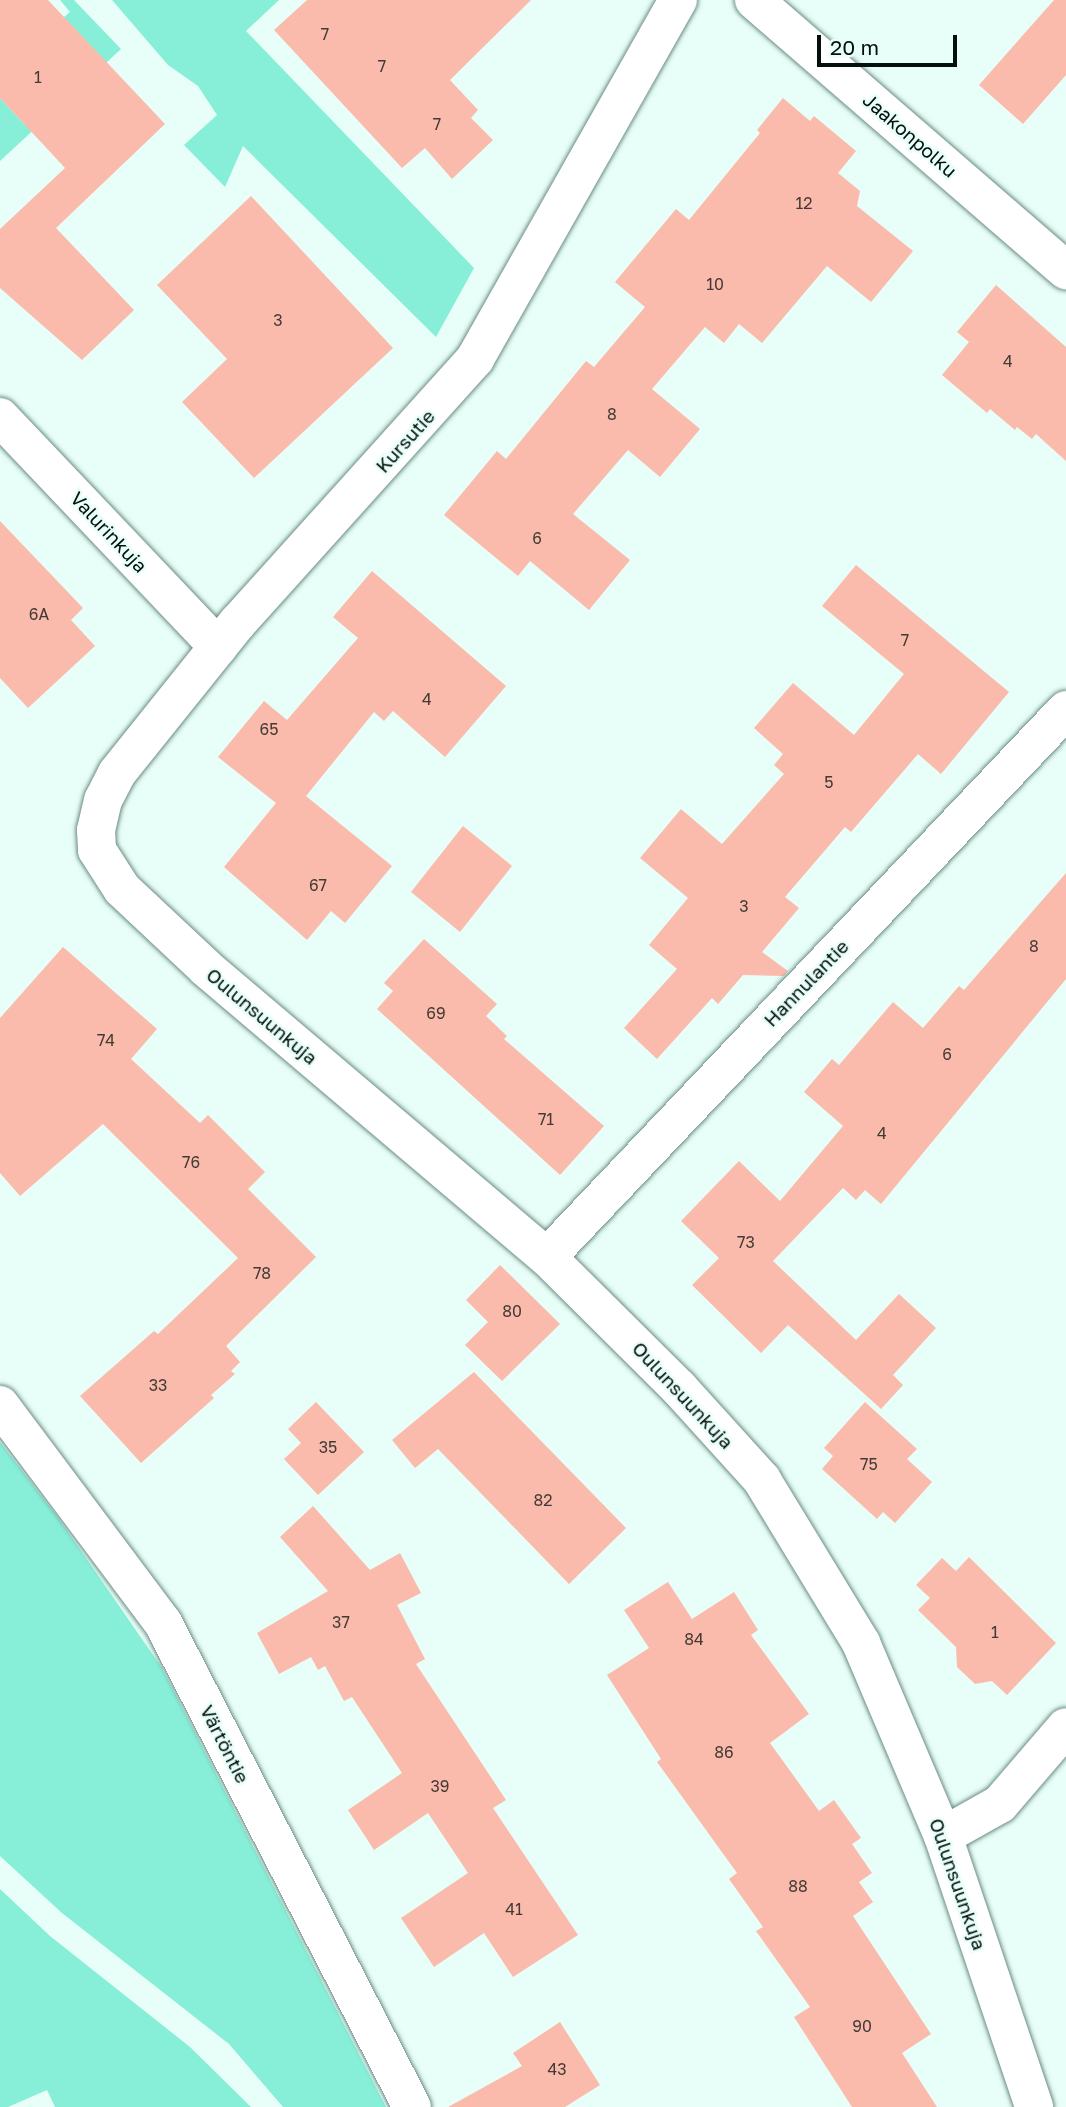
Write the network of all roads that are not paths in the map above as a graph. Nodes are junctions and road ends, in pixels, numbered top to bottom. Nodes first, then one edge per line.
1 (678, 0) edge
2 (754, 0) edge
3 (1066, 270) edge
4 (0, 417) edge
5 (219, 647) junction
6 (1066, 710) edge
7 (97, 850) joint
8 (547, 1257) junction
9 (0, 1405) edge
10 (1066, 1727) edge
11 (943, 1836) junction
12 (412, 2107) edge
13 (1034, 2107) edge

1 - 5 street, Kursutie
2 - 3 street, Jaakonpolku
4 - 5 street, Valurinkuja
5 - 7 street, Kursutie
6 - 8 street, Hannulantie
7 - 8 street, Oulunsuunkuja
8 - 11 street, Oulunsuunkuja
9 - 12 street, Värtöntie
10 - 11 street
11 - 13 street, Oulunsuunkuja

